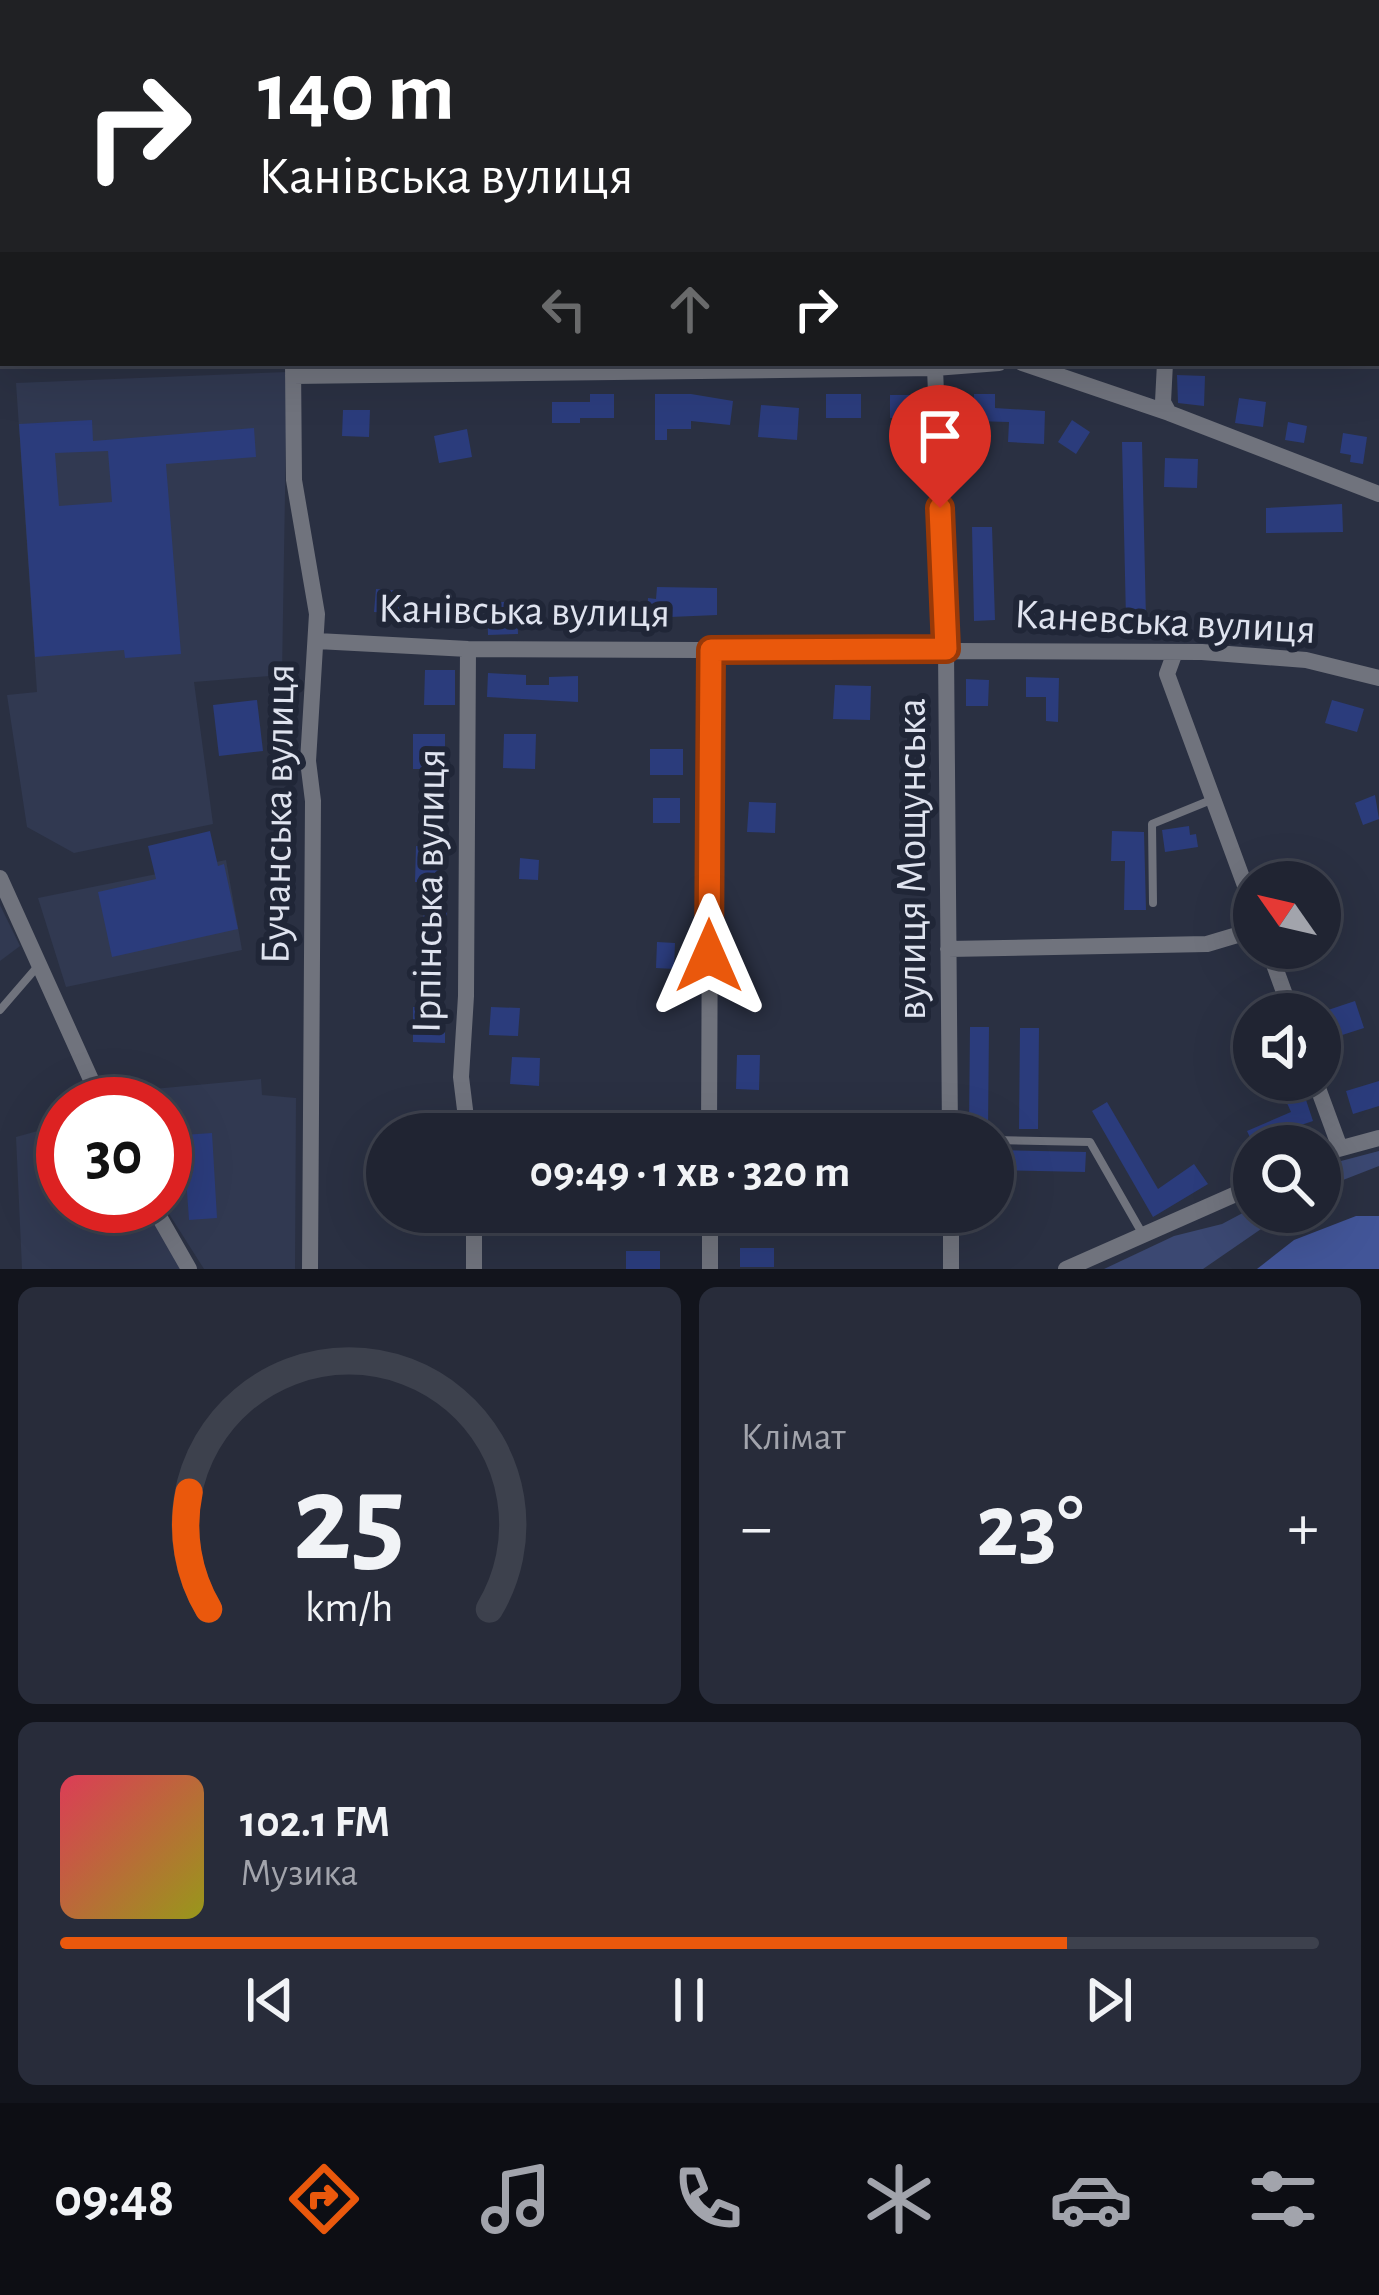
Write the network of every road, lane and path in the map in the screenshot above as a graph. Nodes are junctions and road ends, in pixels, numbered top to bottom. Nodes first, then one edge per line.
1 (961, 366) edge
2 (1031, 366) edge
3 (1165, 366) edge
4 (935, 368) junction
5 (293, 370) edge
6 (1169, 413) junction
7 (1379, 494) edge
8 (317, 641) junction
9 (468, 649) junction
10 (946, 649) junction
11 (711, 650) junction
12 (1175, 652) junction
13 (1379, 679) edge
14 (1212, 800) junction
15 (1235, 861) edge
16 (0, 878) edge
17 (1153, 903) dead end
18 (1233, 936) edge
19 (948, 949) junction
20 (39, 965) junction
21 (0, 1010) edge
22 (90, 1077) edge
23 (465, 1113) edge
24 (709, 1113) edge
25 (950, 1113) edge
26 (1379, 1138) edge
27 (1014, 1140) edge
28 (1341, 1148) edge
29 (1233, 1196) edge
30 (168, 1233) edge
31 (474, 1233) edge
32 (710, 1233) edge
33 (950, 1233) edge
34 (1144, 1237) junction
35 (189, 1269) edge
36 (310, 1269) edge
37 (474, 1269) edge
38 (710, 1269) edge
39 (951, 1269) edge
40 (1066, 1269) edge

1 - 4 street
2 - 6 street
3 - 6 street
4 - 5 street
4 - 10 street, вулиця Мощунська
5 - 8 street, Бучанська вулиця
6 - 7 street
8 - 9 street, Канівська вулиця
8 - 36 street, Бучанська вулиця
9 - 11 street, Канівська вулиця
9 - 23 street, Ірпінська вулиця
10 - 11 street, Канівська вулиця
10 - 12 street, Каневська вулиця
10 - 19 street, вулиця Мощунська
11 - 24 street
12 - 13 street, Каневська вулиця
12 - 14 street
14 - 15 street
14 - 17 lane
16 - 20 street
18 - 19 street
19 - 25 street, вулиця Мощунська
20 - 21 lane
20 - 22 street
26 - 28 street
27 - 34 lane
29 - 34 street
30 - 35 street
31 - 37 street
32 - 38 street
33 - 39 street
34 - 40 street

